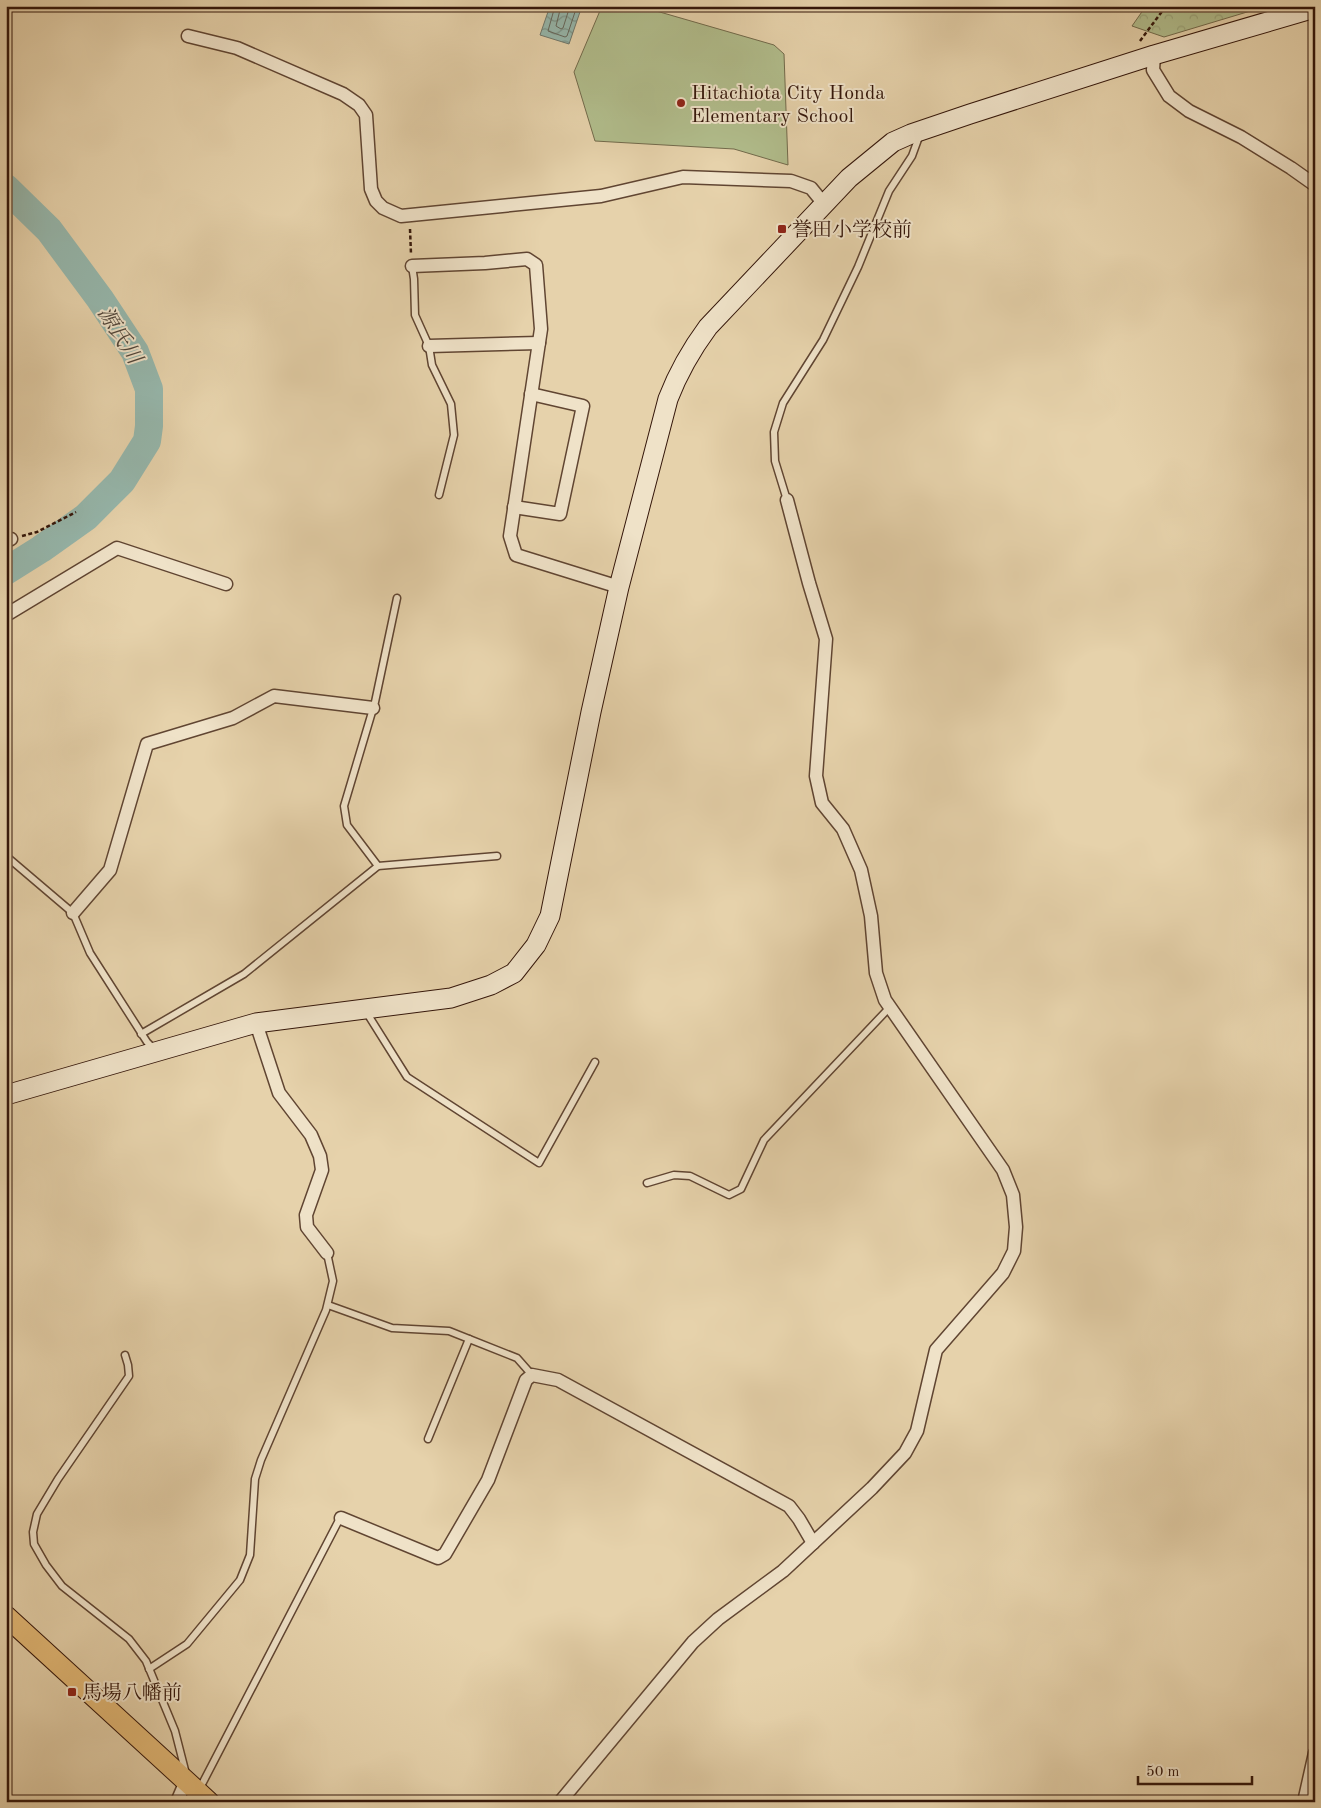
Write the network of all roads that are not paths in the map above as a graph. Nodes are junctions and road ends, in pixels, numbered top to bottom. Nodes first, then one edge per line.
1 (1315, 8) edge
2 (188, 36) dead end
3 (1154, 55) junction
4 (921, 130) junction
5 (1315, 185) edge
6 (824, 204) junction
7 (412, 266) joint
8 (539, 343) junction
9 (429, 346) junction
10 (532, 394) junction
11 (438, 495) dead end
12 (787, 500) joint
13 (514, 507) junction
14 (226, 584) dead end
15 (618, 587) junction
16 (397, 598) dead end
17 (6, 615) edge
18 (373, 708) junction
19 (6, 856) edge
20 (497, 856) dead end
21 (378, 866) junction
22 (73, 913) junction
23 (890, 1006) junction
24 (365, 1009) junction
25 (256, 1024) junction
26 (141, 1034) junction
27 (157, 1051) junction
28 (595, 1062) dead end
29 (6, 1096) edge
30 (647, 1183) dead end
31 (327, 1253) joint
32 (328, 1305) junction
33 (469, 1339) junction
34 (125, 1355) dead end
35 (532, 1375) junction
36 (428, 1439) dead end
37 (341, 1518) joint
38 (813, 1543) junction
39 (6, 1616) edge
40 (149, 1669) junction
41 (1315, 1753) edge
42 (198, 1791) edge
43 (177, 1802) edge
44 (560, 1802) edge
45 (1304, 1802) edge

1 - 3 street
2 - 6 street
3 - 4 street
3 - 5 street
4 - 6 street
4 - 12 lane
6 - 15 street
7 - 8 street
7 - 9 lane
8 - 9 street
8 - 10 street
9 - 11 lane
10 - 13 street
10 - 13 street
12 - 23 street
13 - 15 street
14 - 17 street
15 - 24 street
16 - 18 lane
18 - 21 lane
18 - 22 street
19 - 22 lane
20 - 21 lane
21 - 26 lane
22 - 26 lane
23 - 30 lane
23 - 38 street
24 - 25 street
24 - 28 lane
25 - 27 street
25 - 31 street
26 - 27 lane
27 - 29 street
31 - 32 lane
32 - 33 lane
32 - 40 lane
33 - 35 lane
33 - 36 lane
34 - 40 lane
35 - 37 street
35 - 38 street
37 - 42 lane
38 - 44 street
39 - 42 main road
40 - 42 lane
41 - 45 street
42 - 43 street

